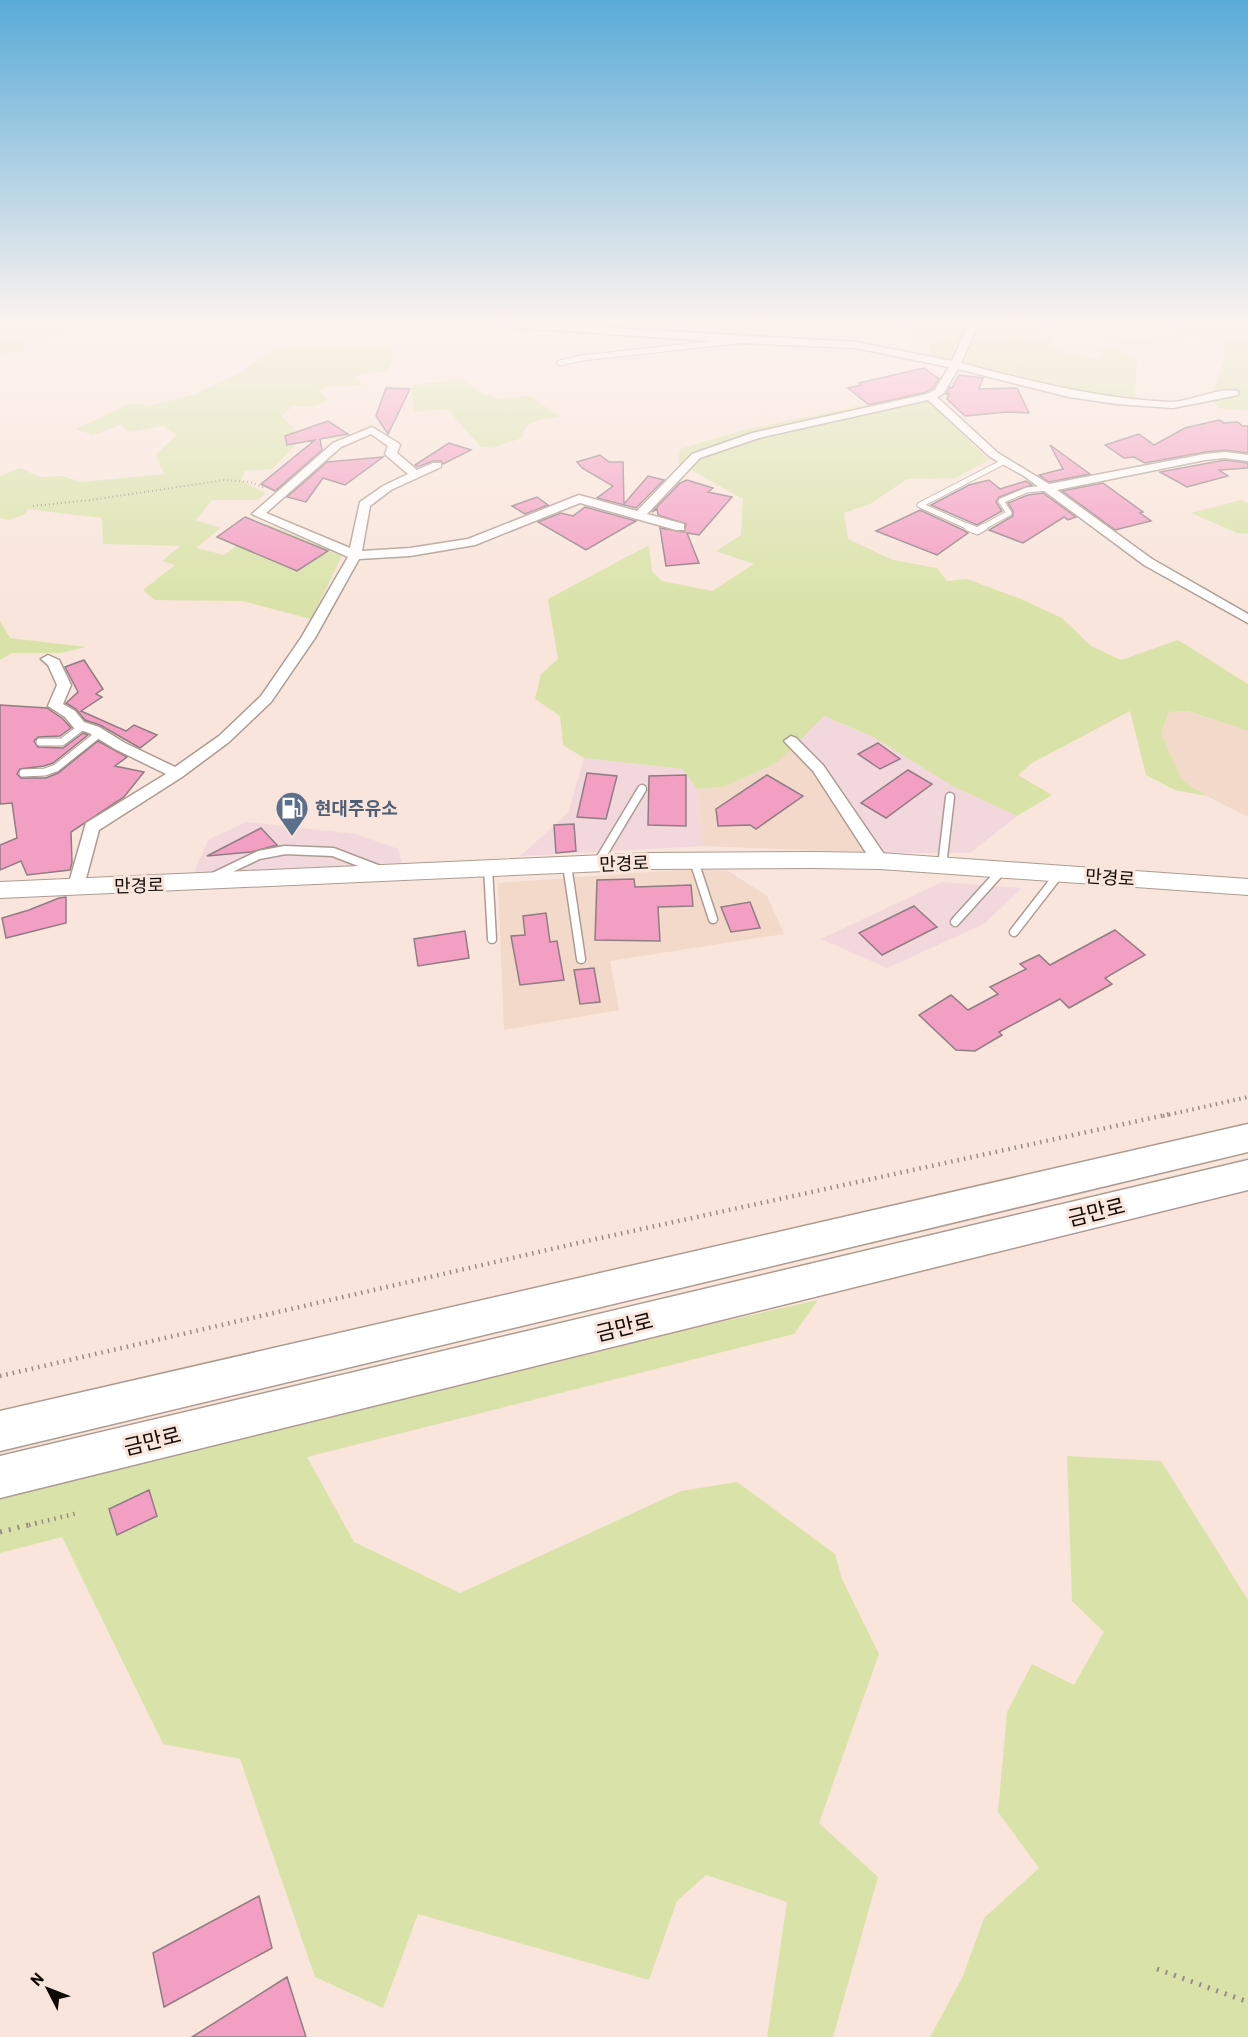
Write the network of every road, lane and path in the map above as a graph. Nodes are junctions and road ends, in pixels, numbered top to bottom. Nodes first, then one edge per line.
1 (845, 415) edge
2 (951, 415) edge
3 (1248, 458) edge
4 (1005, 461) junction
5 (437, 465) dead end
6 (416, 475) junction
7 (1047, 488) junction
8 (280, 494) junction
9 (33, 506) dead end
10 (639, 516) junction
11 (680, 527) dead end
12 (355, 555) junction
13 (1248, 620) edge
14 (48, 659) dead end
15 (83, 726) junction
16 (100, 733) junction
17 (40, 741) dead end
18 (791, 741) dead end
19 (23, 773) dead end
20 (177, 774) junction
21 (642, 789) dead end
22 (950, 797) dead end
23 (694, 861) junction
24 (880, 861) junction
25 (597, 864) junction
26 (567, 865) junction
27 (942, 866) junction
28 (488, 868) junction
29 (1002, 870) junction
30 (1059, 874) junction
31 (75, 886) junction
32 (1248, 887) edge
33 (0, 890) edge
34 (712, 919) dead end
35 (956, 922) dead end
36 (1014, 932) dead end
37 (492, 939) dead end
38 (581, 959) dead end
39 (1248, 1097) edge
40 (1248, 1137) edge
41 (1248, 1175) edge
42 (0, 1376) edge
43 (0, 1431) edge
44 (0, 1477) edge
45 (78, 1513) dead end
46 (0, 1532) edge
47 (1157, 1969) dead end
48 (1248, 2001) edge

1 - 10 street
2 - 4 street
3 - 7 street
4 - 7 street
4 - 7 lane
5 - 6 street
6 - 8 street
6 - 12 street
7 - 13 street
8 - 9 path
8 - 12 street
10 - 11 street
10 - 12 street
12 - 20 street
14 - 15 street
15 - 16 street
15 - 17 lane
16 - 19 lane
16 - 20 street
18 - 24 street
20 - 31 street
21 - 25 lane
22 - 27 lane
23 - 24 street, 만경로
23 - 25 street, 만경로
23 - 34 lane
24 - 27 street, 만경로
25 - 26 street, 만경로
26 - 28 street, 만경로
26 - 38 lane
27 - 29 street, 만경로
28 - 31 street, 만경로
28 - 37 lane
29 - 30 street, 만경로
29 - 35 lane
30 - 32 street, 만경로
30 - 36 lane
31 - 33 street, 만경로
39 - 42 path
40 - 43 highway, 금만로
41 - 44 highway, 금만로
45 - 46 path
47 - 48 path

